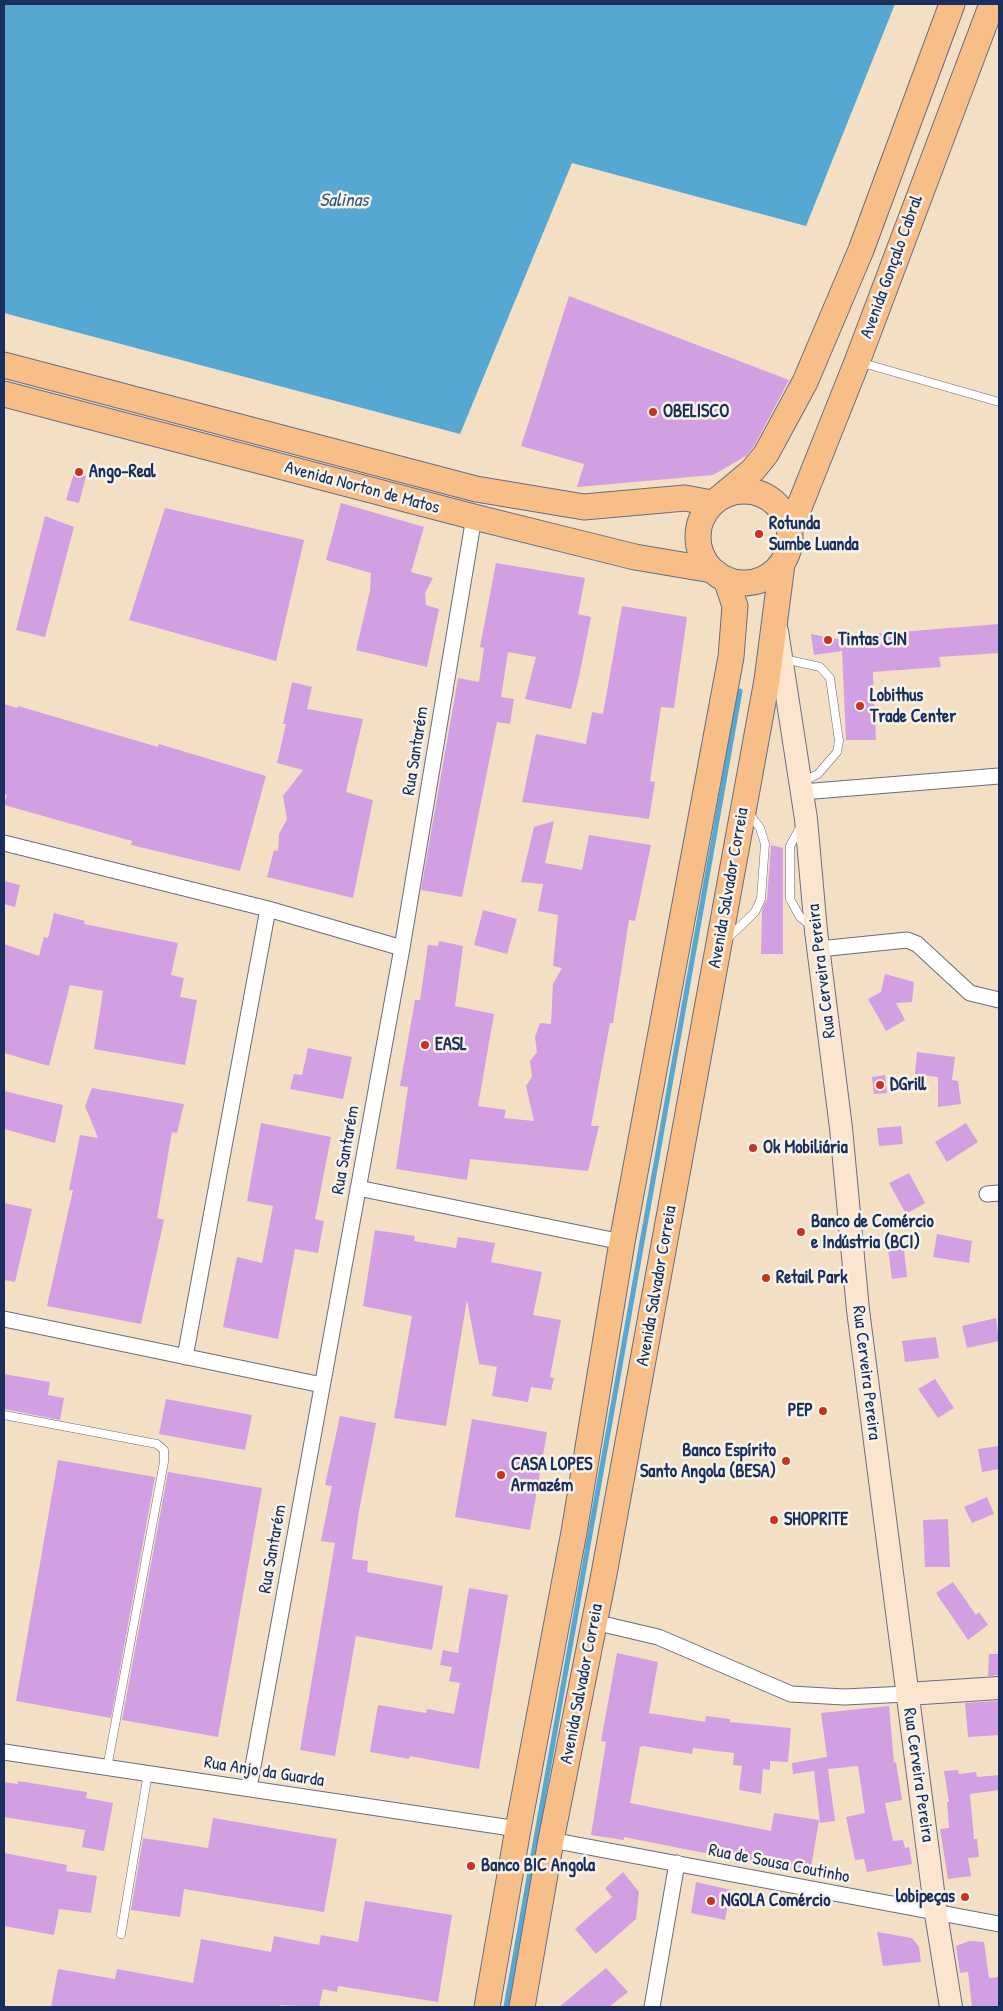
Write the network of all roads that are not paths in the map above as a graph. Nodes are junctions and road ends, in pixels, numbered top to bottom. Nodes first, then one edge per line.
1 (952, 4) edge
2 (992, 4) edge
3 (857, 362) junction
4 (4, 365) edge
5 (4, 394) edge
6 (999, 402) edge
7 (717, 499) junction
8 (474, 518) junction
9 (790, 530) junction
10 (782, 564) junction
11 (719, 575) junction
12 (775, 620) junction
13 (782, 659) junction
14 (999, 776) edge
15 (801, 787) junction
16 (744, 807) junction
17 (4, 843) edge
18 (268, 909) junction
19 (818, 940) junction
20 (719, 946) junction
21 (402, 948) junction
22 (999, 1000) edge
23 (358, 1188) junction
24 (622, 1242) junction
25 (4, 1319) edge
26 (185, 1357) junction
27 (322, 1385) junction
28 (4, 1415) edge
29 (594, 1622) junction
30 (999, 1688) edge
31 (907, 1694) junction
32 (4, 1752) edge
33 (107, 1768) junction
34 (148, 1774) junction
35 (249, 1788) junction
36 (518, 1830) junction
37 (551, 1840) junction
38 (677, 1863) junction
39 (936, 1914) junction
40 (999, 1924) edge
41 (121, 1934) dead end
42 (487, 2007) edge
43 (522, 2007) edge
44 (652, 2007) edge
45 (951, 2007) edge

1 - 7 main road, Avenida Gonçalo Cabral
2 - 3 main road, Avenida Gonçalo Cabral
3 - 6 lane
3 - 9 main road, Avenida Gonçalo Cabral
4 - 7 main road, Avenida Norton de Matos
5 - 8 main road, Avenida Norton de Matos
7 - 9 main road
7 - 11 main road
8 - 11 main road, Avenida Norton de Matos
8 - 21 street, Rua Santarém
9 - 10 main road
10 - 11 main road
10 - 12 main road, Avenida Salvador Correia
11 - 24 main road, Avenida Salvador Correia
12 - 13 main road, Rua Cerveira Pereira
12 - 16 main road, Avenida Salvador Correia
13 - 15 main road, Rua Cerveira Pereira
13 - 15 lane
14 - 15 street
15 - 19 main road, Rua Cerveira Pereira
16 - 20 main road, Avenida Salvador Correia
16 - 20 lane
17 - 18 street
18 - 21 street
18 - 26 street
19 - 22 street
19 - 31 main road, Rua Cerveira Pereira
20 - 29 main road, Avenida Salvador Correia
21 - 23 street, Rua Santarém
23 - 24 street
23 - 27 street, Rua Santarém
24 - 36 main road, Avenida Salvador Correia
25 - 26 street
26 - 27 street
27 - 35 street, Rua Santarém
28 - 33 lane
29 - 31 street
29 - 37 main road, Avenida Salvador Correia
30 - 31 main road
31 - 39 main road, Rua Cerveira Pereira
32 - 33 street, Rua Anjo da Guarda
33 - 34 street, Rua Anjo da Guarda
34 - 35 street, Rua Anjo da Guarda
34 - 41 lane
35 - 36 street, Rua Anjo da Guarda
36 - 42 main road, Avenida Salvador Correia
37 - 38 street, Rua de Sousa Coutinho
37 - 43 main road, Avenida Salvador Correia
38 - 39 street, Rua de Sousa Coutinho
38 - 44 street
39 - 40 street, Rua de Sousa Coutinho
39 - 45 main road, Rua Cerveira Pereira

